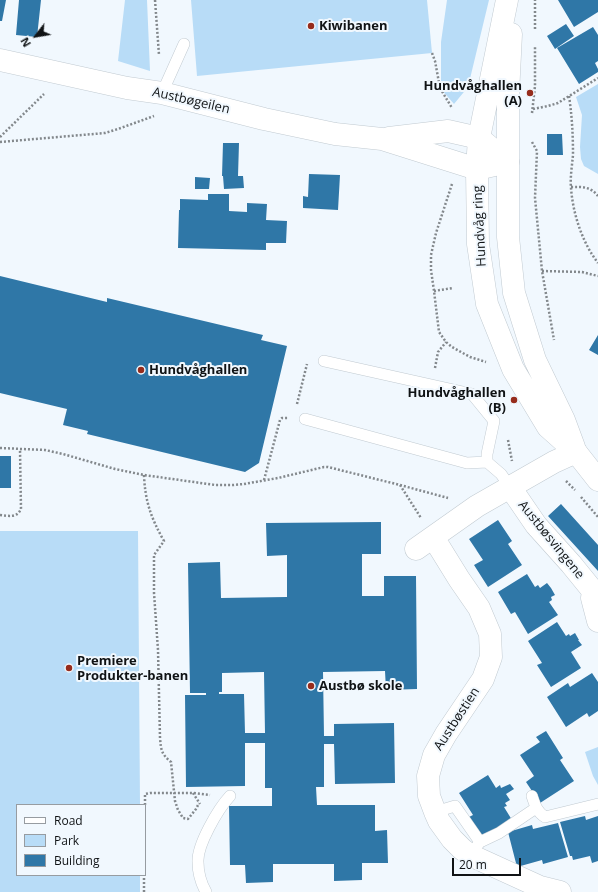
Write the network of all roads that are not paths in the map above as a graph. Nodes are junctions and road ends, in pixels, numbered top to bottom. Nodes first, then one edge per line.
1 (507, 0) edge
2 (513, 0) edge
3 (184, 44) dead end
4 (0, 60) edge
5 (161, 103) junction
6 (478, 138) junction
7 (382, 139) junction
8 (508, 162) junction
9 (477, 168) junction
10 (324, 361) road end
11 (300, 419) road end
12 (576, 452) junction
13 (487, 462) junction
14 (598, 480) edge
15 (510, 487) junction
16 (424, 543) joint
17 (596, 592) edge
18 (598, 621) edge
19 (230, 796) road end
20 (532, 796) dead end
21 (598, 804) edge
22 (536, 808) junction
23 (475, 848) junction
24 (206, 892) edge
25 (560, 892) edge

1 - 6 street, Hundvåg ring
2 - 8 street, Hundvåg ring
3 - 5 lane
4 - 5 street, Austbøgeilen
5 - 7 street, Austbøgeilen
6 - 7 street, Austbøgeilen
6 - 8 street, Austbøgeilen
6 - 9 street, Hundvåg ring
7 - 9 street, Austbøgeilen
8 - 9 street, Austbøgeilen
8 - 12 street, Hundvåg ring
9 - 12 street, Hundvåg ring
10 - 13 lane
11 - 13 lane
12 - 14 street, Hundvåg ring
12 - 15 street, Austbøsvingene
13 - 15 lane
15 - 16 street, Austbøsvingene
15 - 17 street, Austbøsvingene
16 - 23 street, Austbøstien
17 - 18 street, Austbøsvingene
19 - 24 lane
20 - 22 lane
21 - 22 lane
22 - 23 lane
23 - 25 street, Austbøstien

